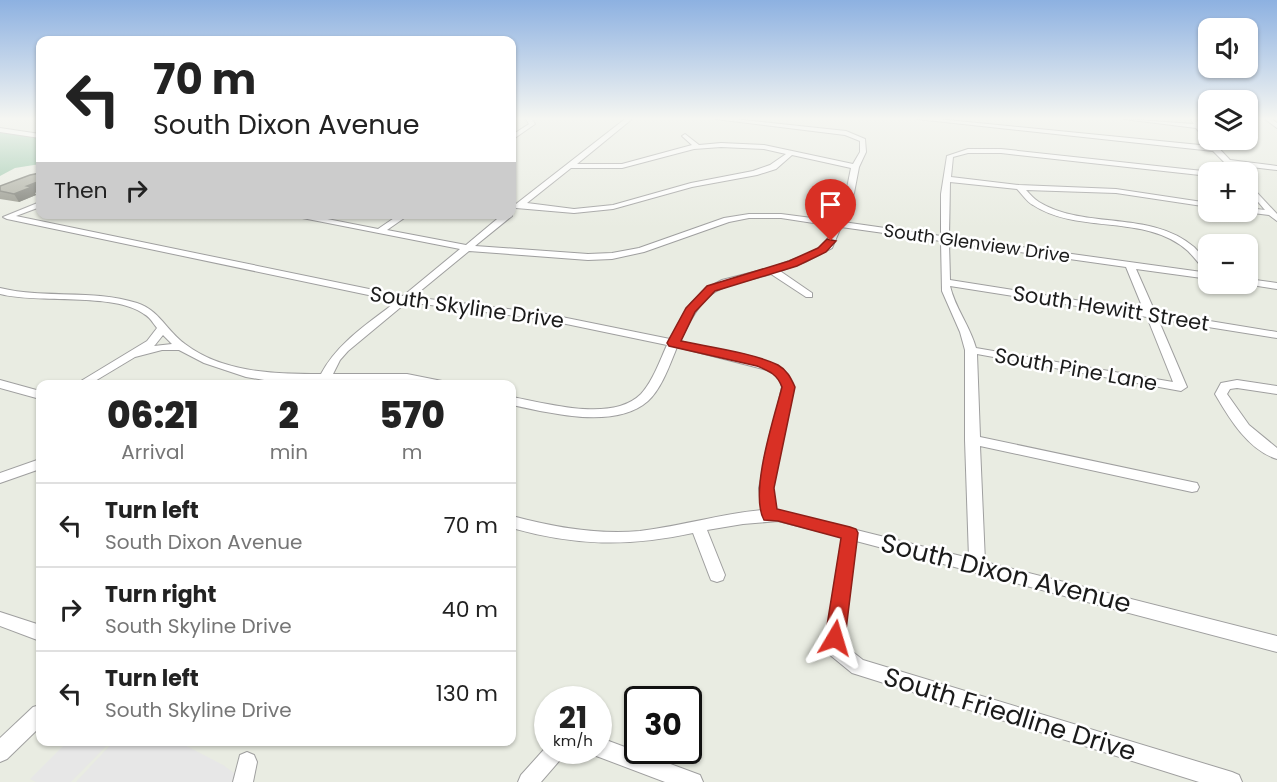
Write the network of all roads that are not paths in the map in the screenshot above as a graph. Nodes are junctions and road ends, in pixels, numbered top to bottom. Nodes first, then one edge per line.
1 (583, 155) edge
2 (661, 155) edge
3 (788, 155) edge
4 (802, 155) edge
5 (861, 155) edge
6 (954, 155) edge
7 (1042, 155) edge
8 (1222, 155) edge
9 (1229, 162) edge
10 (570, 166) junction
11 (1258, 166) edge
12 (855, 167) junction
13 (1277, 168) edge
14 (1198, 173) edge
15 (946, 179) junction
16 (1019, 187) junction
17 (1258, 197) edge
18 (1198, 203) edge
19 (522, 205) junction
20 (36, 206) edge
21 (516, 210) edge
22 (1258, 212) edge
23 (1274, 216) edge
24 (4, 218) edge
25 (312, 219) edge
26 (398, 219) edge
27 (504, 219) edge
28 (837, 224) junction
29 (378, 232) junction
30 (945, 239) junction
31 (468, 248) junction
32 (1198, 254) edge
33 (1130, 265) junction
34 (772, 270) junction
35 (1198, 274) edge
36 (945, 282) junction
37 (1258, 283) edge
38 (1277, 286) edge
39 (1, 291) edge
40 (809, 295) dead end
41 (404, 299) junction
42 (1151, 314) junction
43 (162, 328) junction
44 (1277, 335) edge
45 (674, 343) junction
46 (181, 347) junction
47 (971, 350) junction
48 (135, 354) junction
49 (89, 380) edge
50 (308, 380) edge
51 (325, 380) edge
52 (352, 380) edge
53 (417, 380) edge
54 (0, 384) edge
55 (1277, 390) edge
56 (36, 394) edge
57 (516, 402) edge
58 (972, 440) junction
59 (1277, 454) edge
60 (36, 465) edge
61 (0, 478) edge
62 (1192, 487) dead end
63 (770, 515) junction
64 (516, 523) edge
65 (698, 526) junction
66 (850, 533) junction
67 (977, 565) junction
68 (717, 575) dead end
69 (0, 619) edge
70 (36, 632) edge
71 (1277, 644) edge
72 (36, 718) edge
73 (0, 752) edge
74 (612, 752) edge
75 (247, 762) dead end
76 (544, 764) edge
77 (243, 782) edge
78 (528, 782) edge
79 (693, 782) edge
80 (1232, 782) edge

1 - 10 street
2 - 10 street
3 - 19 street
4 - 12 street
5 - 12 street
6 - 15 street
7 - 14 street
8 - 9 street
10 - 19 street
11 - 13 street
12 - 28 street
15 - 16 street
15 - 30 street
16 - 18 street
16 - 32 street
17 - 23 street
19 - 21 street
20 - 24 street
22 - 23 street
24 - 41 street, South Skyline Drive
25 - 29 street, South Glenview Drive
26 - 29 street
27 - 31 street
28 - 30 street, South Glenview Drive
28 - 31 street, South Glenview Drive
28 - 34 street
29 - 31 street, South Glenview Drive
30 - 33 street, South Glenview Drive
30 - 36 street
31 - 41 street
33 - 35 street, South Glenview Drive
33 - 42 street
34 - 40 street
34 - 45 street
36 - 42 street, South Hewitt Street
36 - 47 street
37 - 38 street
39 - 43 street
41 - 45 street, South Skyline Drive
41 - 51 street
42 - 44 street, South Hewitt Street
42 - 47 street, South Pine Lane
43 - 46 street
43 - 48 street
45 - 57 street
45 - 63 street, South Skyline Drive
46 - 48 street
46 - 50 street
47 - 58 street
48 - 49 street
52 - 53 street
54 - 56 street
55 - 59 street
58 - 62 street
58 - 67 street
60 - 61 street
63 - 65 street, South Dixon Avenue
63 - 66 street, South Dixon Avenue
64 - 65 street, South Dixon Avenue
65 - 68 street
66 - 67 street, South Dixon Avenue
66 - 80 street, South Friedline Drive
67 - 71 street, South Dixon Avenue
69 - 70 street
72 - 73 street
74 - 79 street
75 - 77 street
76 - 78 street

